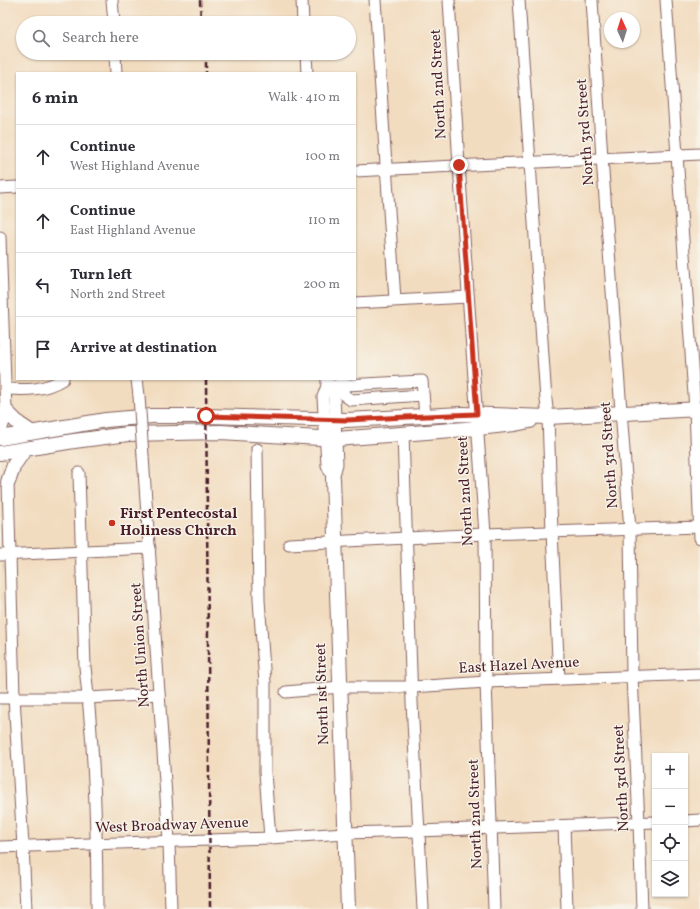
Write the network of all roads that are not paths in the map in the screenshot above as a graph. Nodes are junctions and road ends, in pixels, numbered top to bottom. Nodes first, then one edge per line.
1 (112, 0) edge
2 (302, 0) edge
3 (375, 0) edge
4 (449, 0) edge
5 (519, 0) edge
6 (592, 0) edge
7 (666, 0) edge
8 (113, 16) edge
9 (303, 16) edge
10 (115, 60) edge
11 (306, 60) edge
12 (116, 72) edge
13 (307, 72) edge
14 (700, 154) edge
15 (676, 155) junction
16 (602, 158) junction
17 (529, 162) junction
18 (459, 165) junction
19 (386, 169) junction
20 (356, 171) edge
21 (16, 187) edge
22 (0, 188) edge
23 (0, 237) edge
24 (468, 297) junction
25 (395, 300) junction
26 (356, 303) edge
27 (61, 380) edge
28 (137, 380) edge
29 (341, 382) edge
30 (327, 383) edge
31 (5, 389) junction
32 (423, 395) junction
33 (698, 409) edge
34 (6, 411) junction
35 (622, 412) junction
36 (477, 414) junction
37 (426, 416) junction
38 (548, 417) junction
39 (330, 420) junction
40 (478, 428) junction
41 (0, 429) edge
42 (31, 432) junction
43 (403, 434) junction
44 (0, 438) edge
45 (331, 438) junction
46 (25, 449) junction
47 (257, 449) dead end
48 (0, 453) edge
49 (79, 473) dead end
50 (4, 476) edge
51 (333, 478) joint
52 (700, 527) edge
53 (630, 530) junction
54 (552, 532) junction
55 (485, 534) junction
56 (406, 538) junction
57 (700, 538) edge
58 (334, 541) junction
59 (288, 544) dead end
60 (150, 548) junction
61 (81, 551) junction
62 (5, 555) edge
63 (700, 674) edge
64 (632, 676) junction
65 (559, 679) junction
66 (486, 682) junction
67 (340, 687) junction
68 (412, 687) junction
69 (286, 692) dead end
70 (159, 694) junction
71 (14, 697) junction
72 (0, 698) edge
73 (88, 698) junction
74 (700, 820) edge
75 (688, 821) edge
76 (652, 822) edge
77 (639, 823) junction
78 (564, 826) junction
79 (491, 828) junction
80 (419, 832) junction
81 (345, 833) junction
82 (270, 838) junction
83 (169, 841) junction
84 (97, 844) junction
85 (23, 846) junction
86 (0, 847) edge
87 (26, 909) edge
88 (97, 909) edge
89 (171, 909) edge
90 (348, 909) edge
91 (423, 909) edge
92 (494, 909) edge
93 (567, 909) edge
94 (642, 909) edge

1 - 8 street
2 - 9 street
3 - 19 street
4 - 18 street, North 2nd Street
5 - 17 street
6 - 16 street, North 3rd Street
7 - 15 street
10 - 12 street
11 - 13 street
14 - 15 street
15 - 16 street
15 - 33 street
16 - 17 street
16 - 35 street, North 3rd Street
17 - 18 street
17 - 38 street
18 - 19 street
18 - 24 street, North 2nd Street
19 - 20 street
19 - 25 street
21 - 22 street
23 - 31 street
24 - 25 street
24 - 36 street, North 2nd Street
25 - 26 street
27 - 31 street
28 - 60 street, North Union Street, bridge
29 - 30 street
29 - 32 street
29 - 32 street
30 - 39 street, North 1st Street
31 - 34 street
32 - 37 street
33 - 35 main road
33 - 52 street
34 - 41 main road
34 - 42 main road
35 - 38 main road
35 - 53 street, North 3rd Street
36 - 37 main road
36 - 38 main road
36 - 40 street, North 2nd Street
37 - 39 main road
38 - 40 main road
38 - 54 street
39 - 42 main road
39 - 45 street, North 1st Street
40 - 43 main road
40 - 55 street, North 2nd Street
42 - 44 main road
43 - 45 main road
43 - 56 street
45 - 46 main road
45 - 51 street, North 1st Street
46 - 48 main road
46 - 50 main road
47 - 82 street
49 - 61 street
50 - 62 street
51 - 58 main road, North 1st Street
52 - 53 street
52 - 57 street
53 - 54 street
53 - 64 street, North 3rd Street
54 - 55 street
54 - 65 street
55 - 56 street
55 - 66 street, North 2nd Street
56 - 58 street
56 - 68 street
58 - 59 street
58 - 67 main road, North 1st Street
60 - 61 street
60 - 70 street, North Union Street
61 - 62 street
61 - 73 street
62 - 71 street
63 - 64 street, East Hazel Avenue
64 - 65 street, East Hazel Avenue
64 - 77 street, North 3rd Street
65 - 66 street, East Hazel Avenue
66 - 68 street, East Hazel Avenue
66 - 79 street, North 2nd Street
67 - 68 street, East Hazel Avenue
67 - 69 street, East Hazel Avenue
67 - 81 main road, North 1st Street
68 - 80 street
70 - 73 street
70 - 83 street, North Union Street
71 - 72 street
71 - 73 street
71 - 85 street
73 - 84 street
74 - 75 street
76 - 77 street, West Broadway Avenue
77 - 78 street, West Broadway Avenue
77 - 94 street, North 3rd Street
78 - 79 street, West Broadway Avenue
78 - 93 street
79 - 80 street, West Broadway Avenue
79 - 92 street, North 2nd Street
80 - 81 street, West Broadway Avenue
80 - 91 street
81 - 82 street, West Broadway Avenue
81 - 90 main road, North 1st Street
82 - 83 street, West Broadway Avenue
83 - 84 street, West Broadway Avenue
83 - 89 street, North Union Street
84 - 85 street, West Broadway Avenue
84 - 88 street
85 - 86 street, West Broadway Avenue
85 - 87 street

